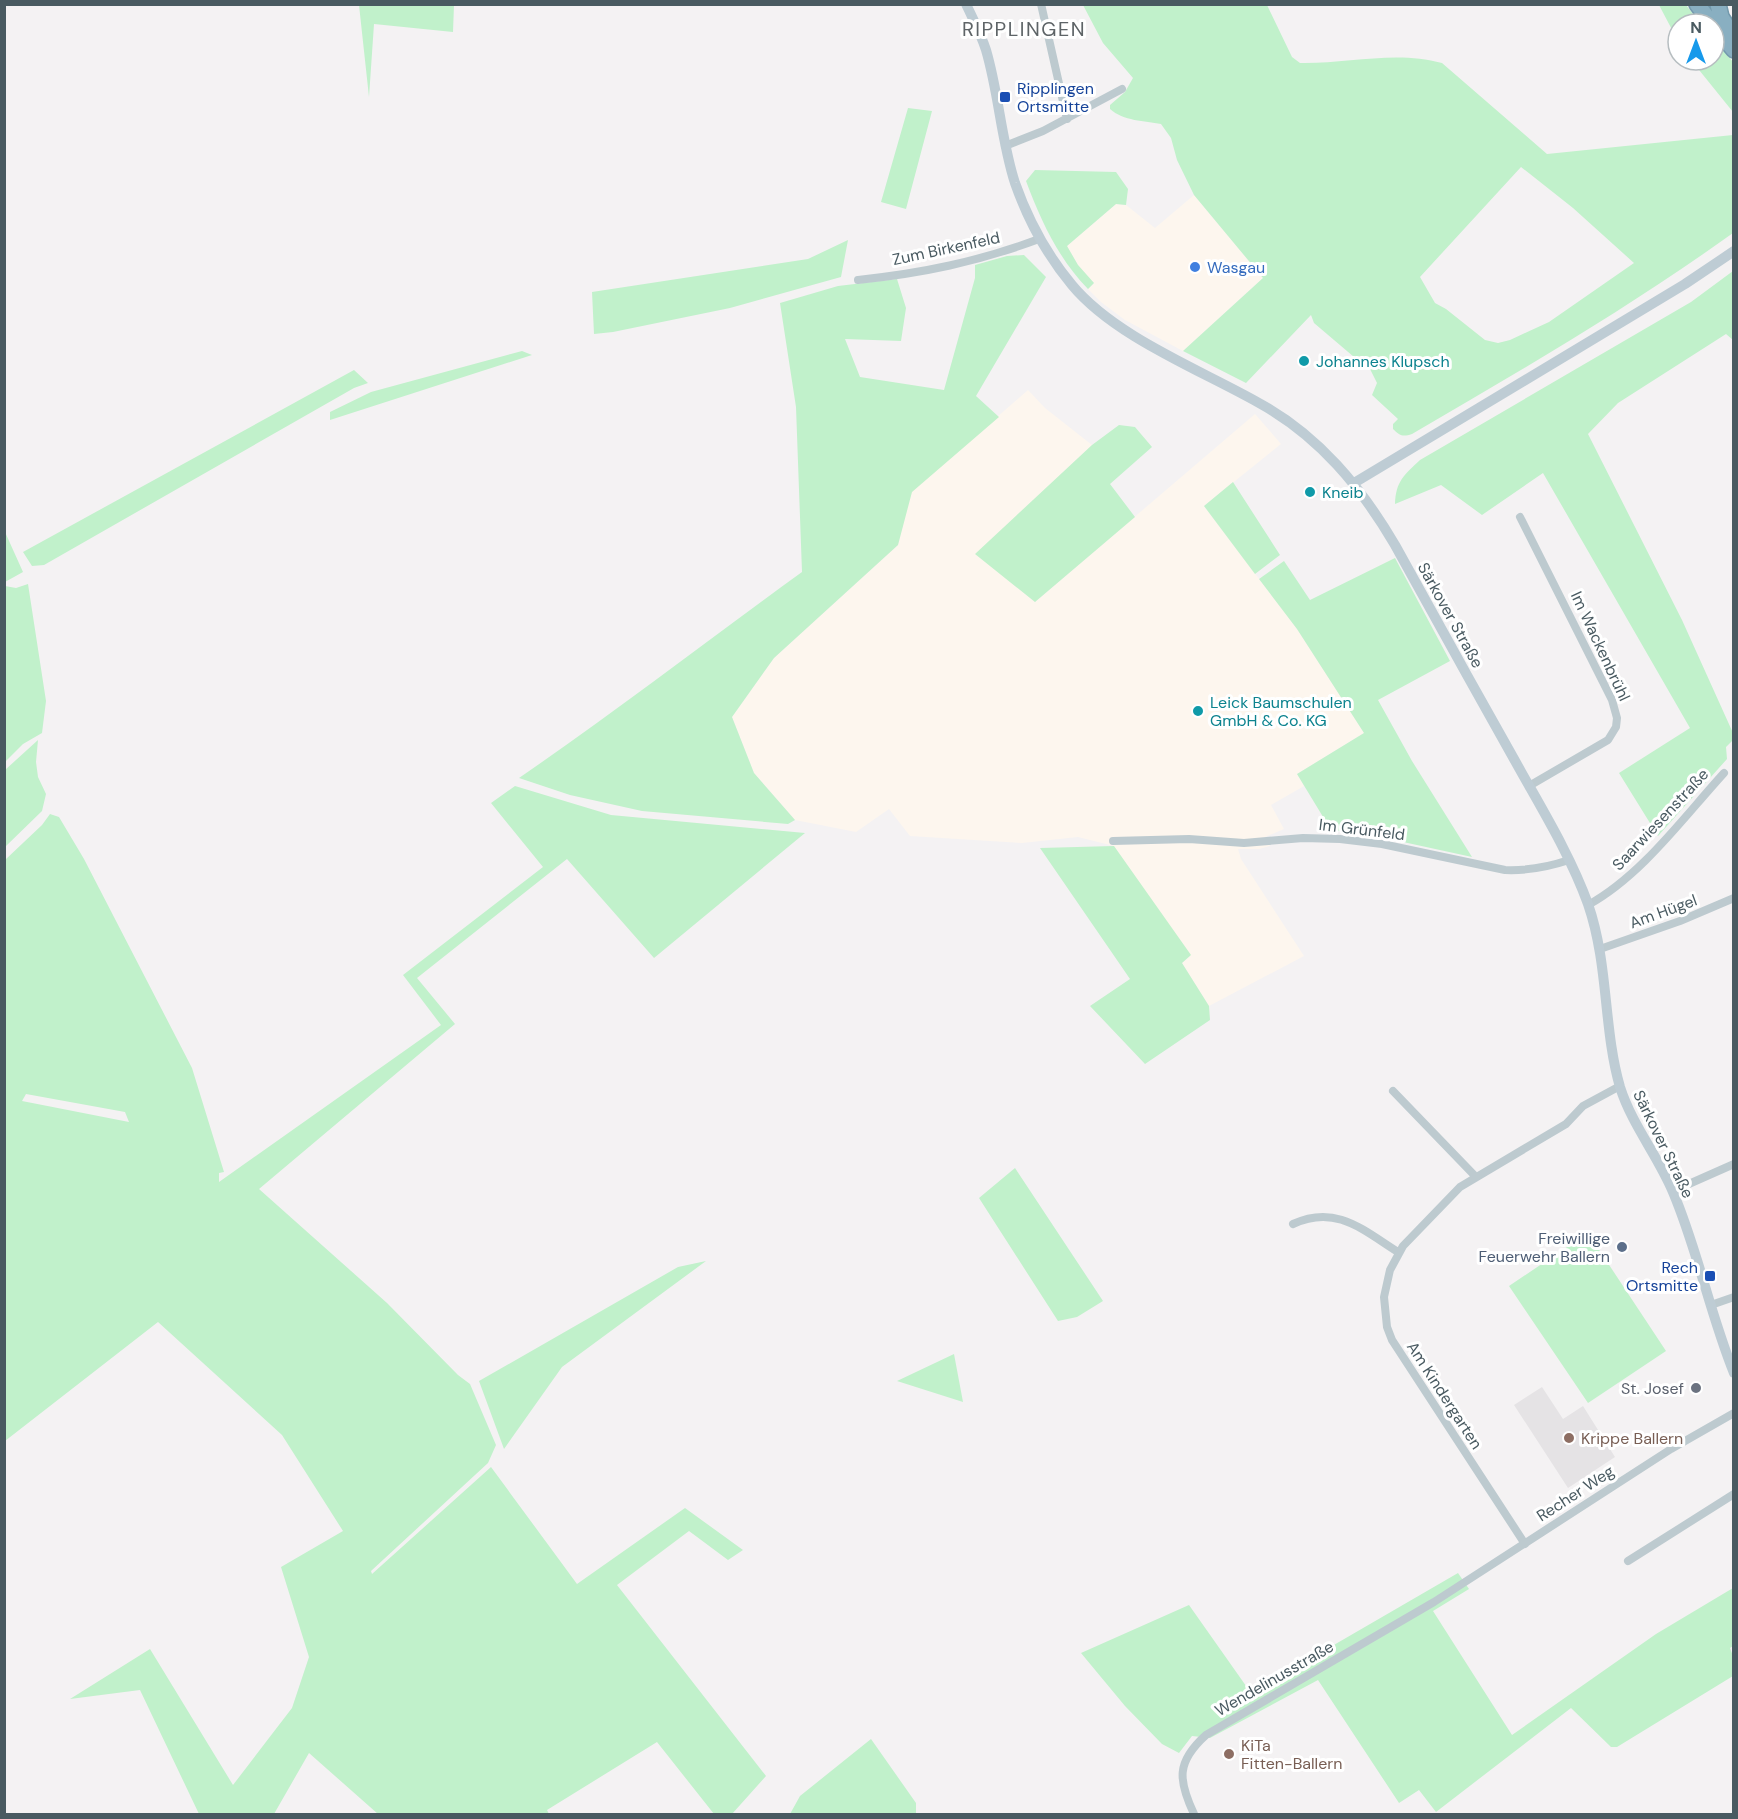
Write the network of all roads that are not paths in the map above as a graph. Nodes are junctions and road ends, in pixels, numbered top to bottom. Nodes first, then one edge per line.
1 (966, 4) edge
2 (1041, 4) edge
3 (1718, 4) edge
4 (1734, 37) edge
5 (1122, 89) dead end
6 (1067, 118) junction
7 (1005, 146) junction
8 (1039, 238) junction
9 (1734, 251) edge
10 (858, 280) dead end
11 (1354, 483) junction
12 (1520, 517) dead end
13 (1724, 773) dead end
14 (1529, 786) junction
15 (1113, 841) dead end
16 (1569, 860) junction
17 (1734, 898) edge
18 (1588, 905) junction
19 (1600, 949) junction
20 (1620, 1086) junction
21 (1393, 1091) dead end
22 (1734, 1164) edge
23 (1476, 1177) junction
24 (1673, 1191) junction
25 (1293, 1224) dead end
26 (1398, 1252) junction
27 (1734, 1297) edge
28 (1711, 1305) junction
29 (1734, 1373) edge
30 (1734, 1413) edge
31 (1734, 1494) edge
32 (1525, 1544) junction
33 (1628, 1561) dead end
34 (1434, 1602) joint
35 (1194, 1815) edge

1 - 7 main road, Särkover Straße
2 - 6 street
3 - 4 highway
5 - 6 street
6 - 7 street
7 - 8 main road, Särkover Straße
8 - 10 street, Zum Birkenfeld
8 - 11 main road, Särkover Straße
9 - 11 main road
11 - 14 main road, Särkover Straße
12 - 14 street, Im Wackenbrühl
13 - 18 street, Saarwiesenstraße
14 - 16 main road, Särkover Straße
15 - 16 street, Im Grünfeld
16 - 18 main road, Särkover Straße
17 - 19 street, Am Hügel
18 - 19 main road, Särkover Straße
19 - 20 main road, Särkover Straße
20 - 23 street, Am Kindergarten
20 - 24 main road, Särkover Straße
21 - 23 street
22 - 24 street
23 - 26 street, Am Kindergarten
24 - 28 main road, Särkover Straße
25 - 26 street
26 - 32 street, Am Kindergarten
27 - 28 street
28 - 29 main road, Särkover Straße
30 - 32 street, Recher Weg
31 - 33 street
32 - 34 street, Recher Weg
34 - 35 street, Wendelinusstraße

